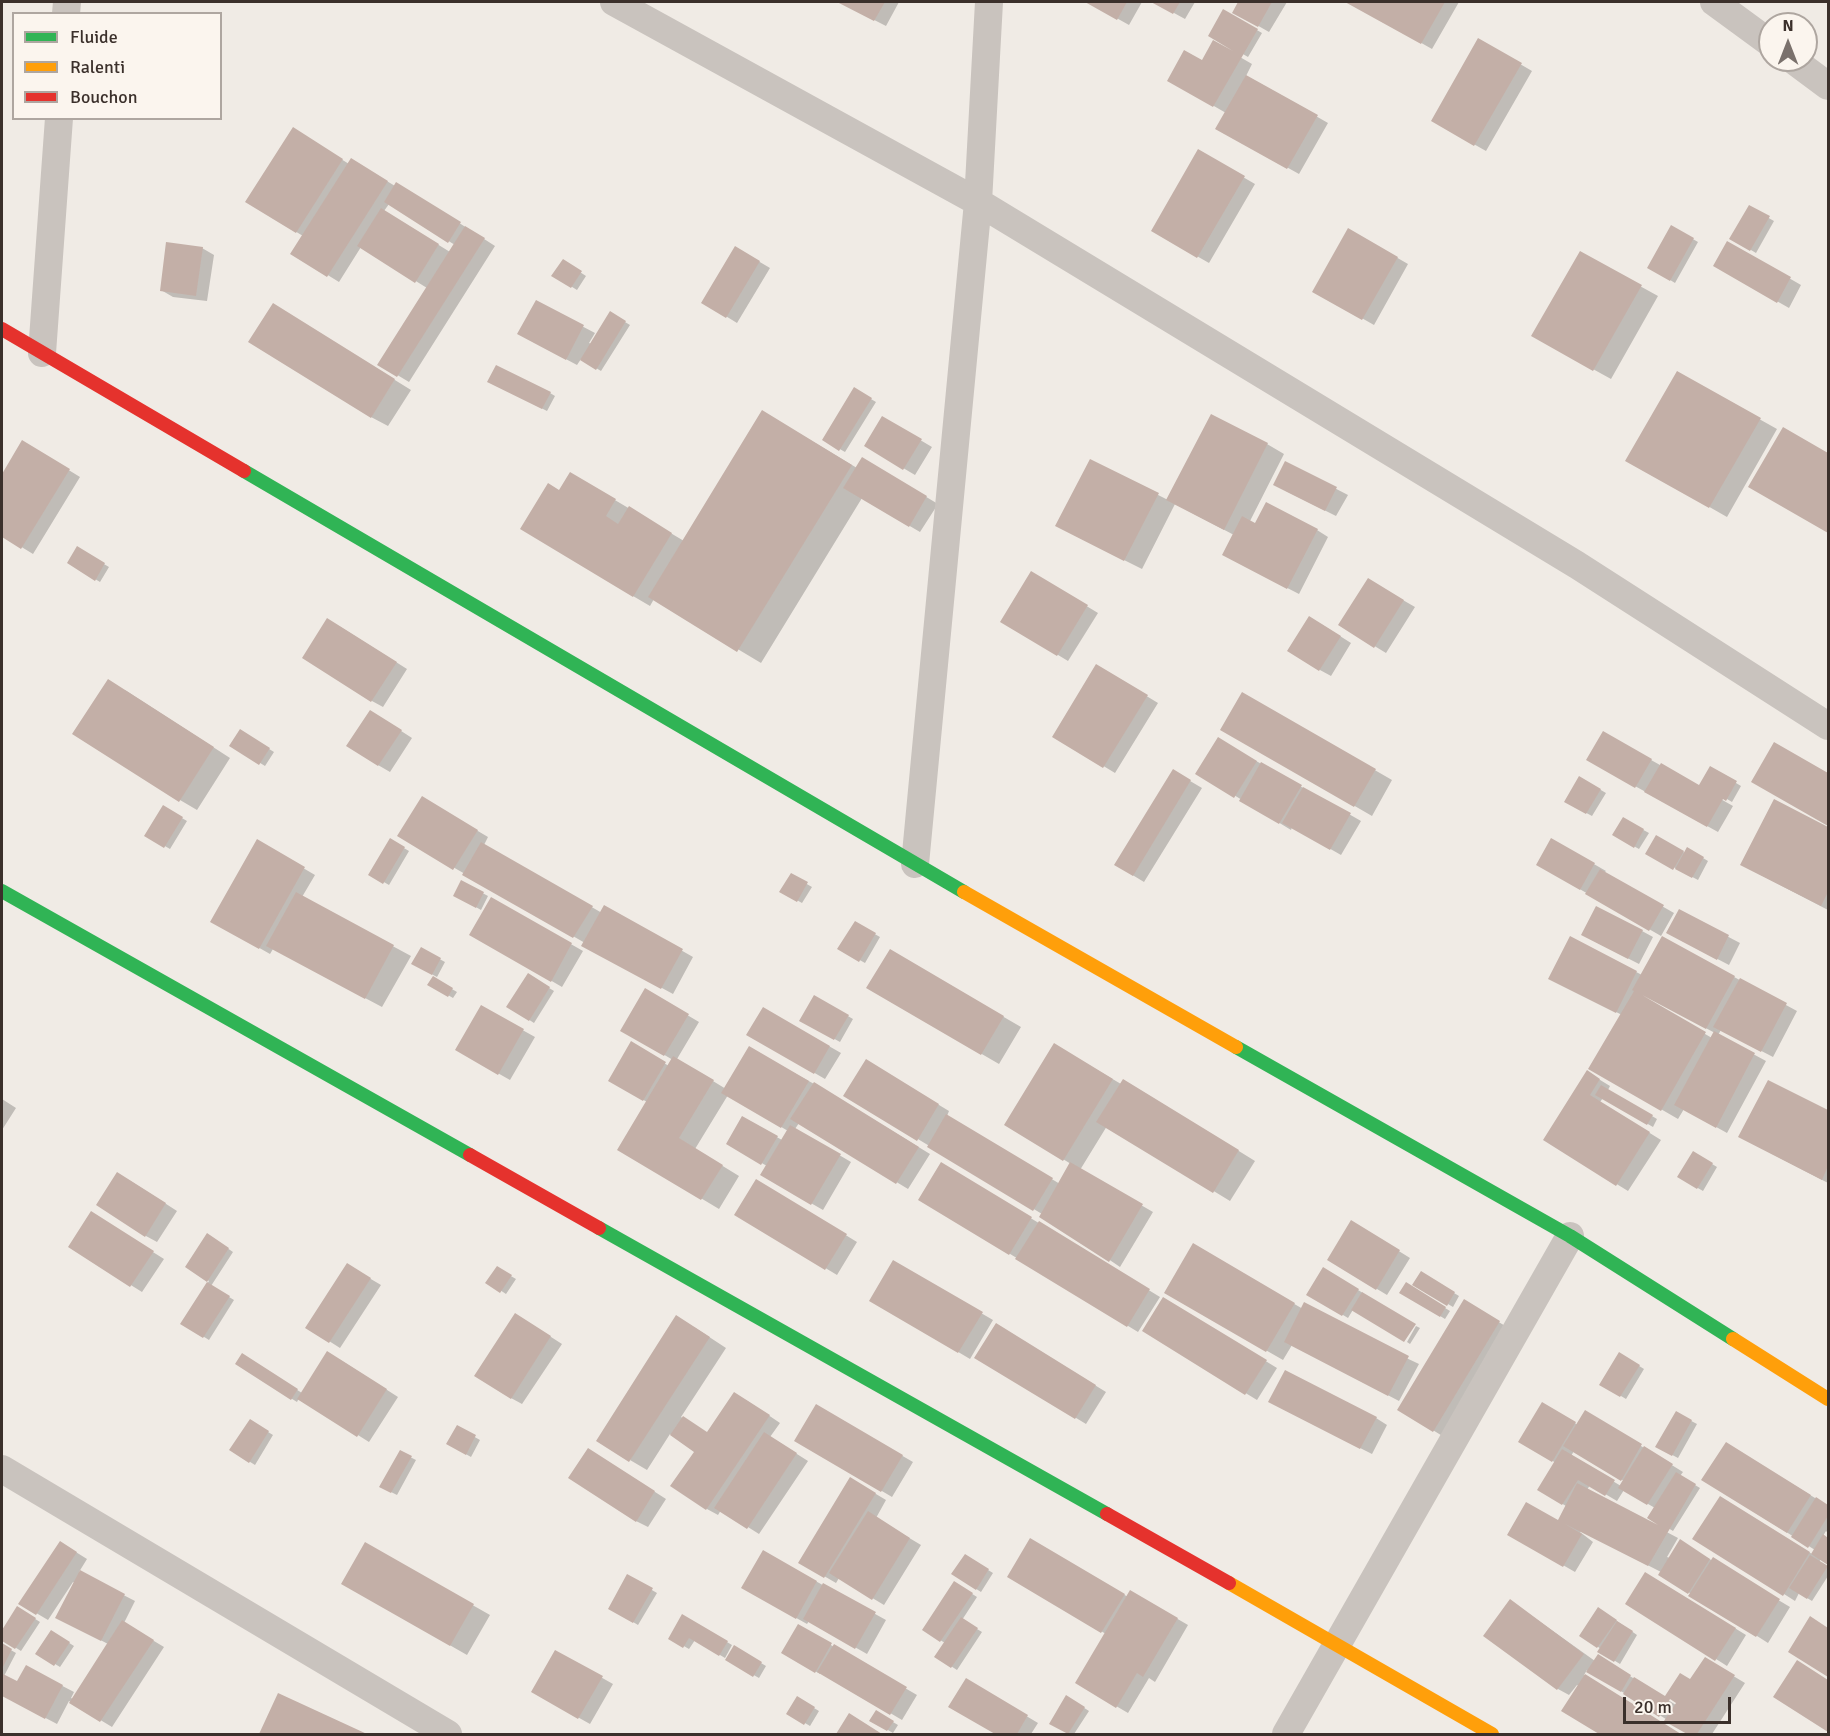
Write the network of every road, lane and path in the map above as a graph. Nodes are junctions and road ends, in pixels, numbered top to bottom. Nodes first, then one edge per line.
1 (614, 2) edge
2 (989, 2) edge
3 (1714, 2) edge
4 (1758, 34) edge
5 (1809, 72) edge
6 (1828, 86) edge
7 (59, 120) edge
8 (978, 202) junction
9 (2, 329) edge
10 (42, 353) junction
11 (1828, 726) edge
12 (915, 864) junction
13 (2, 891) edge
14 (1570, 1236) junction
15 (1828, 1399) edge
16 (2, 1469) edge
17 (1339, 1645) junction
18 (448, 1734) edge
19 (1286, 1734) edge
20 (1492, 1734) edge

1 - 8 street
2 - 8 street
3 - 4 street
5 - 6 street
7 - 10 street
8 - 11 street
8 - 12 street
9 - 10 street
10 - 12 street
12 - 14 street
13 - 17 street
14 - 15 street
14 - 17 street
16 - 18 street
17 - 19 street
17 - 20 street

